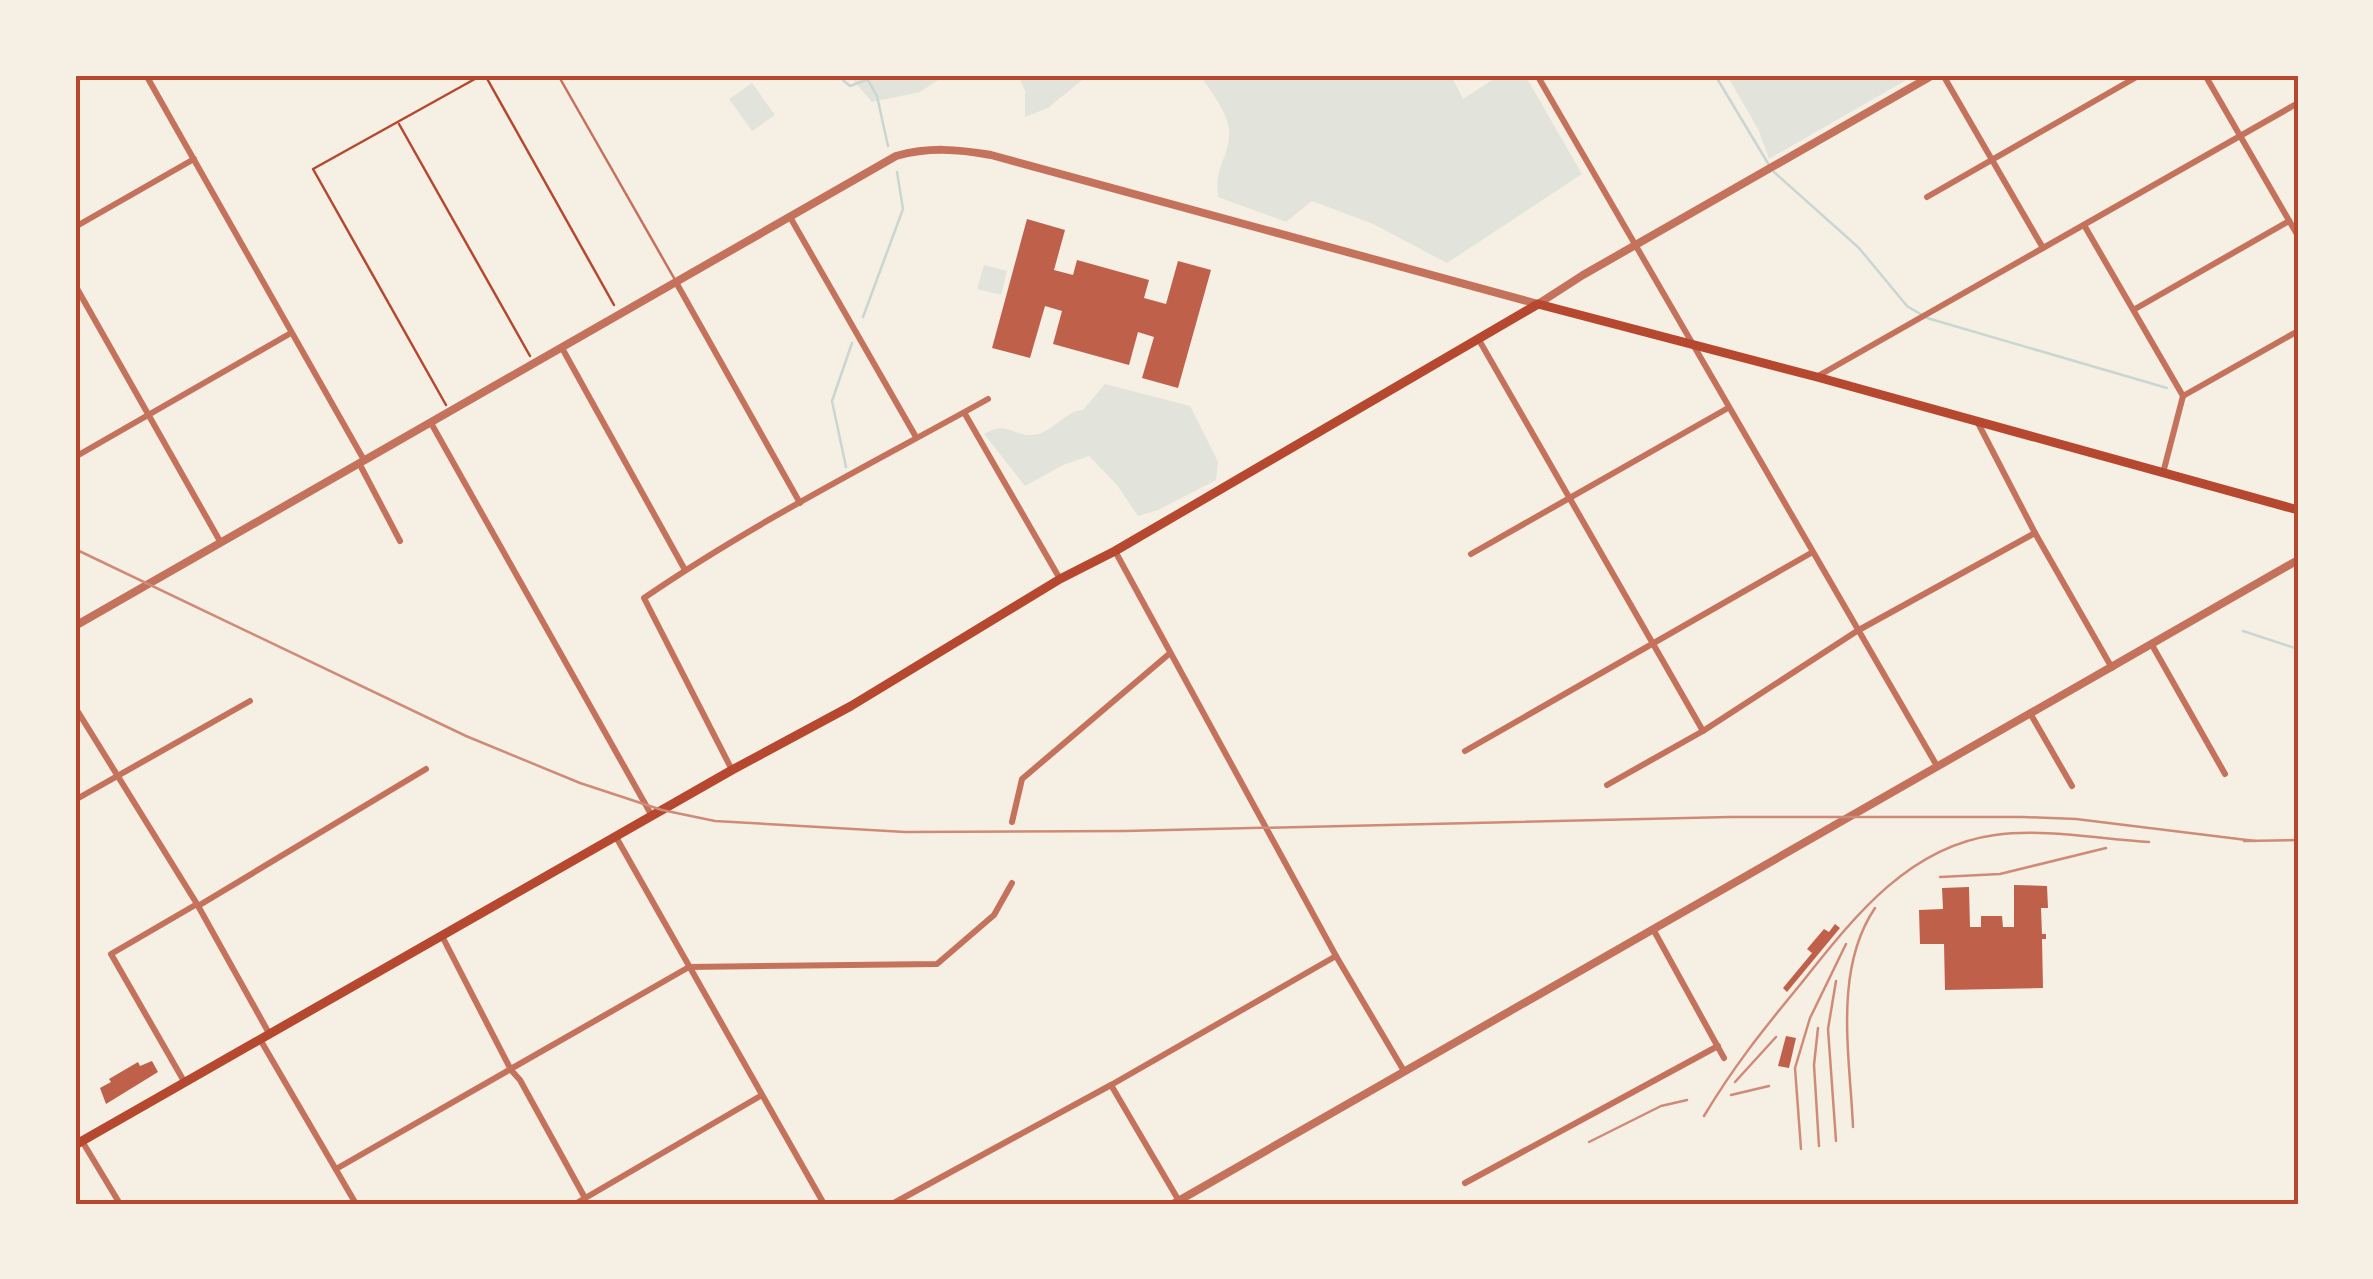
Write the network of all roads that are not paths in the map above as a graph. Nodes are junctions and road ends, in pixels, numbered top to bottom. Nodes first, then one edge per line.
1 (146, 75) edge
2 (558, 75) edge
3 (1537, 75) edge
4 (1932, 75) edge
5 (1944, 75) edge
6 (2140, 75) edge
7 (2205, 75) edge
8 (2298, 102) edge
9 (2240, 136) junction
10 (194, 160) junction
11 (1992, 160) junction
12 (1926, 196) dead end
13 (2298, 208) edge
14 (790, 217) junction
15 (2287, 218) junction
16 (2084, 224) junction
17 (75, 228) edge
18 (2298, 236) edge
19 (1634, 245) junction
20 (2043, 248) junction
21 (677, 284) junction
22 (75, 285) edge
23 (1538, 304) junction
24 (2134, 308) junction
25 (2298, 331) edge
26 (291, 333) junction
27 (1479, 340) junction
28 (1693, 346) junction
29 (562, 348) junction
30 (1817, 377) junction
31 (2183, 396) junction
32 (988, 399) dead end
33 (1728, 408) junction
34 (965, 414) junction
35 (148, 416) junction
36 (430, 423) junction
37 (1978, 424) junction
38 (917, 438) junction
39 (75, 457) edge
40 (361, 462) junction
41 (2163, 473) junction
42 (1570, 498) junction
43 (800, 503) junction
44 (2297, 511) edge
45 (2035, 533) junction
46 (400, 541) dead end
47 (221, 544) junction
48 (1114, 551) junction
49 (1811, 552) junction
50 (1471, 554) dead end
51 (2298, 560) edge
52 (685, 570) junction
53 (1060, 580) junction
54 (75, 626) edge
55 (1857, 631) junction
56 (1653, 643) junction
57 (2152, 645) junction
58 (1170, 654) junction
59 (2112, 668) junction
60 (250, 701) dead end
61 (75, 706) edge
62 (2030, 713) junction
63 (1702, 731) junction
64 (1465, 751) dead end
65 (1937, 766) junction
66 (426, 769) dead end
67 (732, 770) junction
68 (2225, 774) dead end
69 (117, 776) junction
70 (1607, 784) dead end
71 (2072, 786) dead end
72 (75, 800) edge
73 (652, 816) junction
74 (1012, 822) dead end
75 (616, 837) junction
76 (1012, 883) dead end
77 (197, 905) junction
78 (1653, 929) junction
79 (442, 936) junction
80 (1336, 956) junction
81 (689, 968) junction
82 (265, 1038) junction
83 (1718, 1046) junction
84 (1724, 1058) dead end
85 (510, 1070) junction
86 (1404, 1071) junction
87 (186, 1083) junction
88 (1111, 1085) junction
89 (762, 1095) junction
90 (79, 1143) edge
91 (336, 1169) junction
92 (1466, 1183) dead end
93 (585, 1198) junction
94 (1176, 1202) edge
95 (120, 1204) edge
96 (356, 1204) edge
97 (575, 1204) edge
98 (824, 1204) edge
99 (892, 1204) edge

1 - 10 street
2 - 21 lane
3 - 19 street
4 - 19 street
5 - 11 street
6 - 11 street
7 - 9 street
8 - 9 street
9 - 15 street
9 - 16 street
10 - 17 street
10 - 26 street
11 - 12 street
11 - 20 street
13 - 15 street
14 - 21 street
14 - 23 street
14 - 38 street
15 - 18 street
15 - 24 street
16 - 20 street
16 - 24 street
19 - 23 street
19 - 28 street
20 - 30 street
21 - 29 street
21 - 43 street
22 - 35 street
23 - 27 main road
23 - 28 main road
24 - 31 street
25 - 31 street
26 - 35 street
26 - 40 street
27 - 42 street
27 - 48 main road
28 - 30 main road
28 - 33 street
29 - 36 street
29 - 52 street
30 - 37 main road
31 - 41 street
32 - 34 street
33 - 42 street
33 - 49 street
34 - 38 street
34 - 53 street
35 - 39 street
35 - 47 street
36 - 40 street
36 - 73 street
37 - 41 main road
37 - 45 street
38 - 43 street
40 - 46 street
40 - 47 street
41 - 44 main road
42 - 50 street
42 - 56 street
43 - 52 street
45 - 55 street
45 - 59 street
47 - 54 street
48 - 53 main road
48 - 58 street
49 - 55 street
49 - 56 street
51 - 57 street
52 - 67 street
53 - 67 main road
55 - 63 street
55 - 65 street
56 - 63 street
56 - 64 street
57 - 59 street
57 - 68 street
58 - 74 street
58 - 80 street
59 - 62 street
60 - 69 street
61 - 69 street
62 - 65 street
62 - 71 street
63 - 70 street
65 - 78 street
66 - 77 street
67 - 73 main road
69 - 72 street
69 - 77 street
73 - 75 main road
75 - 79 main road
75 - 81 street
76 - 81 street
77 - 82 street
77 - 87 street
78 - 83 street
78 - 86 street
79 - 82 main road
79 - 85 street
80 - 86 street
80 - 88 street
81 - 85 street
81 - 89 street
82 - 87 main road
82 - 91 street
83 - 84 street
83 - 92 street
85 - 91 street
85 - 93 street
86 - 94 street
87 - 90 main road
88 - 94 street
88 - 99 street
89 - 93 street
89 - 98 street
90 - 95 street
91 - 96 street
93 - 97 street

